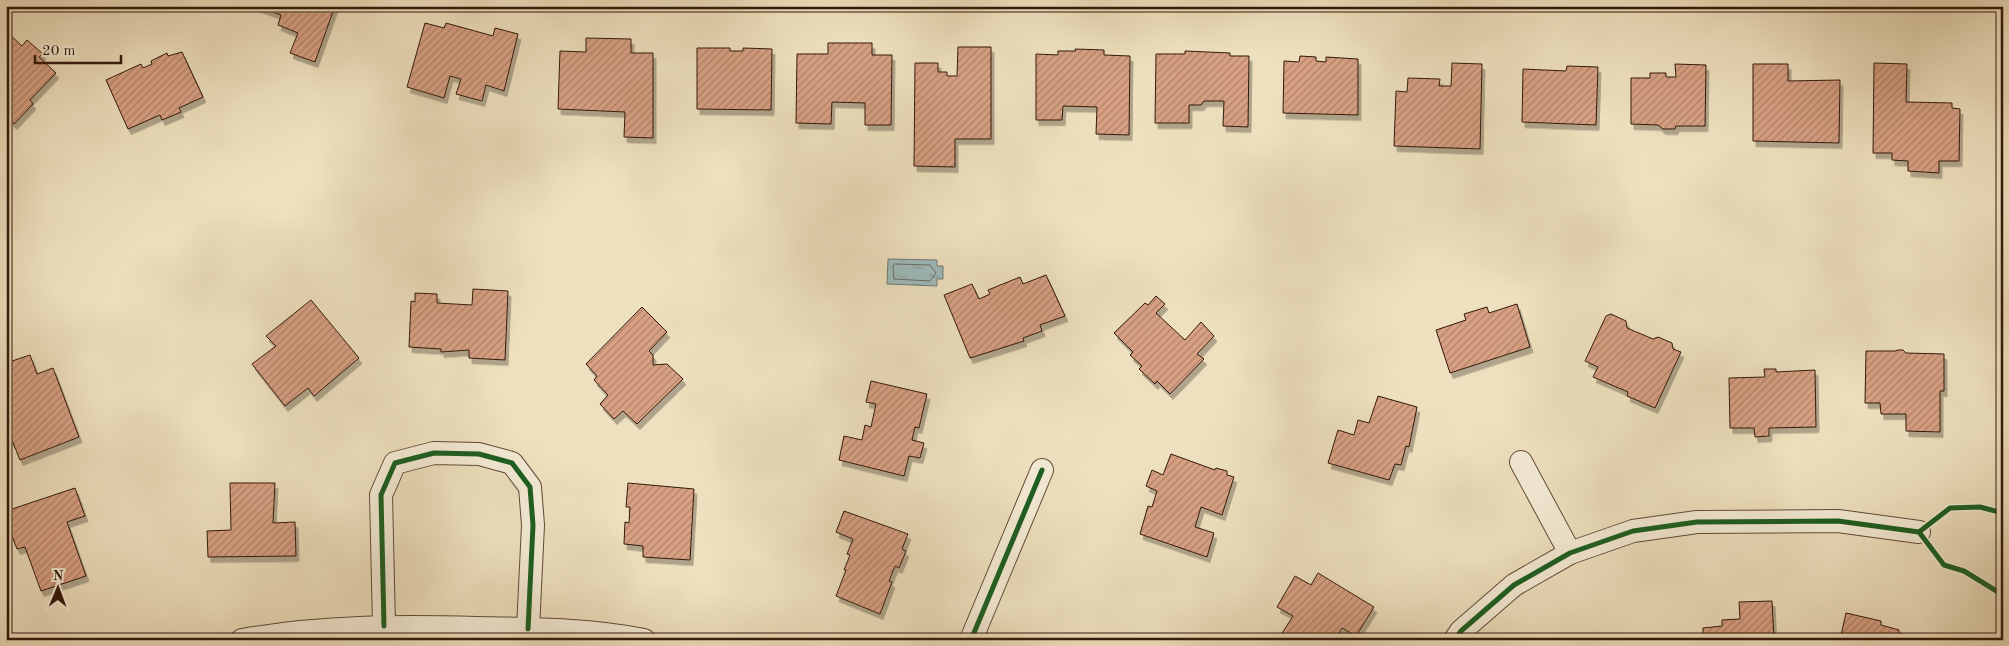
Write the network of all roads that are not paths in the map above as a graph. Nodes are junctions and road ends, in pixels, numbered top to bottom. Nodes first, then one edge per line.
1 (1521, 462) dead end
2 (1042, 470) dead end
3 (1919, 532) dead end
4 (1570, 553) junction
5 (384, 626) junction
6 (528, 629) junction
7 (242, 640) edge
8 (644, 640) edge
9 (971, 640) edge
10 (1455, 640) edge

1 - 4 street
2 - 9 street
3 - 4 street
4 - 10 street
5 - 6 street
5 - 6 street
5 - 7 street
6 - 8 street

